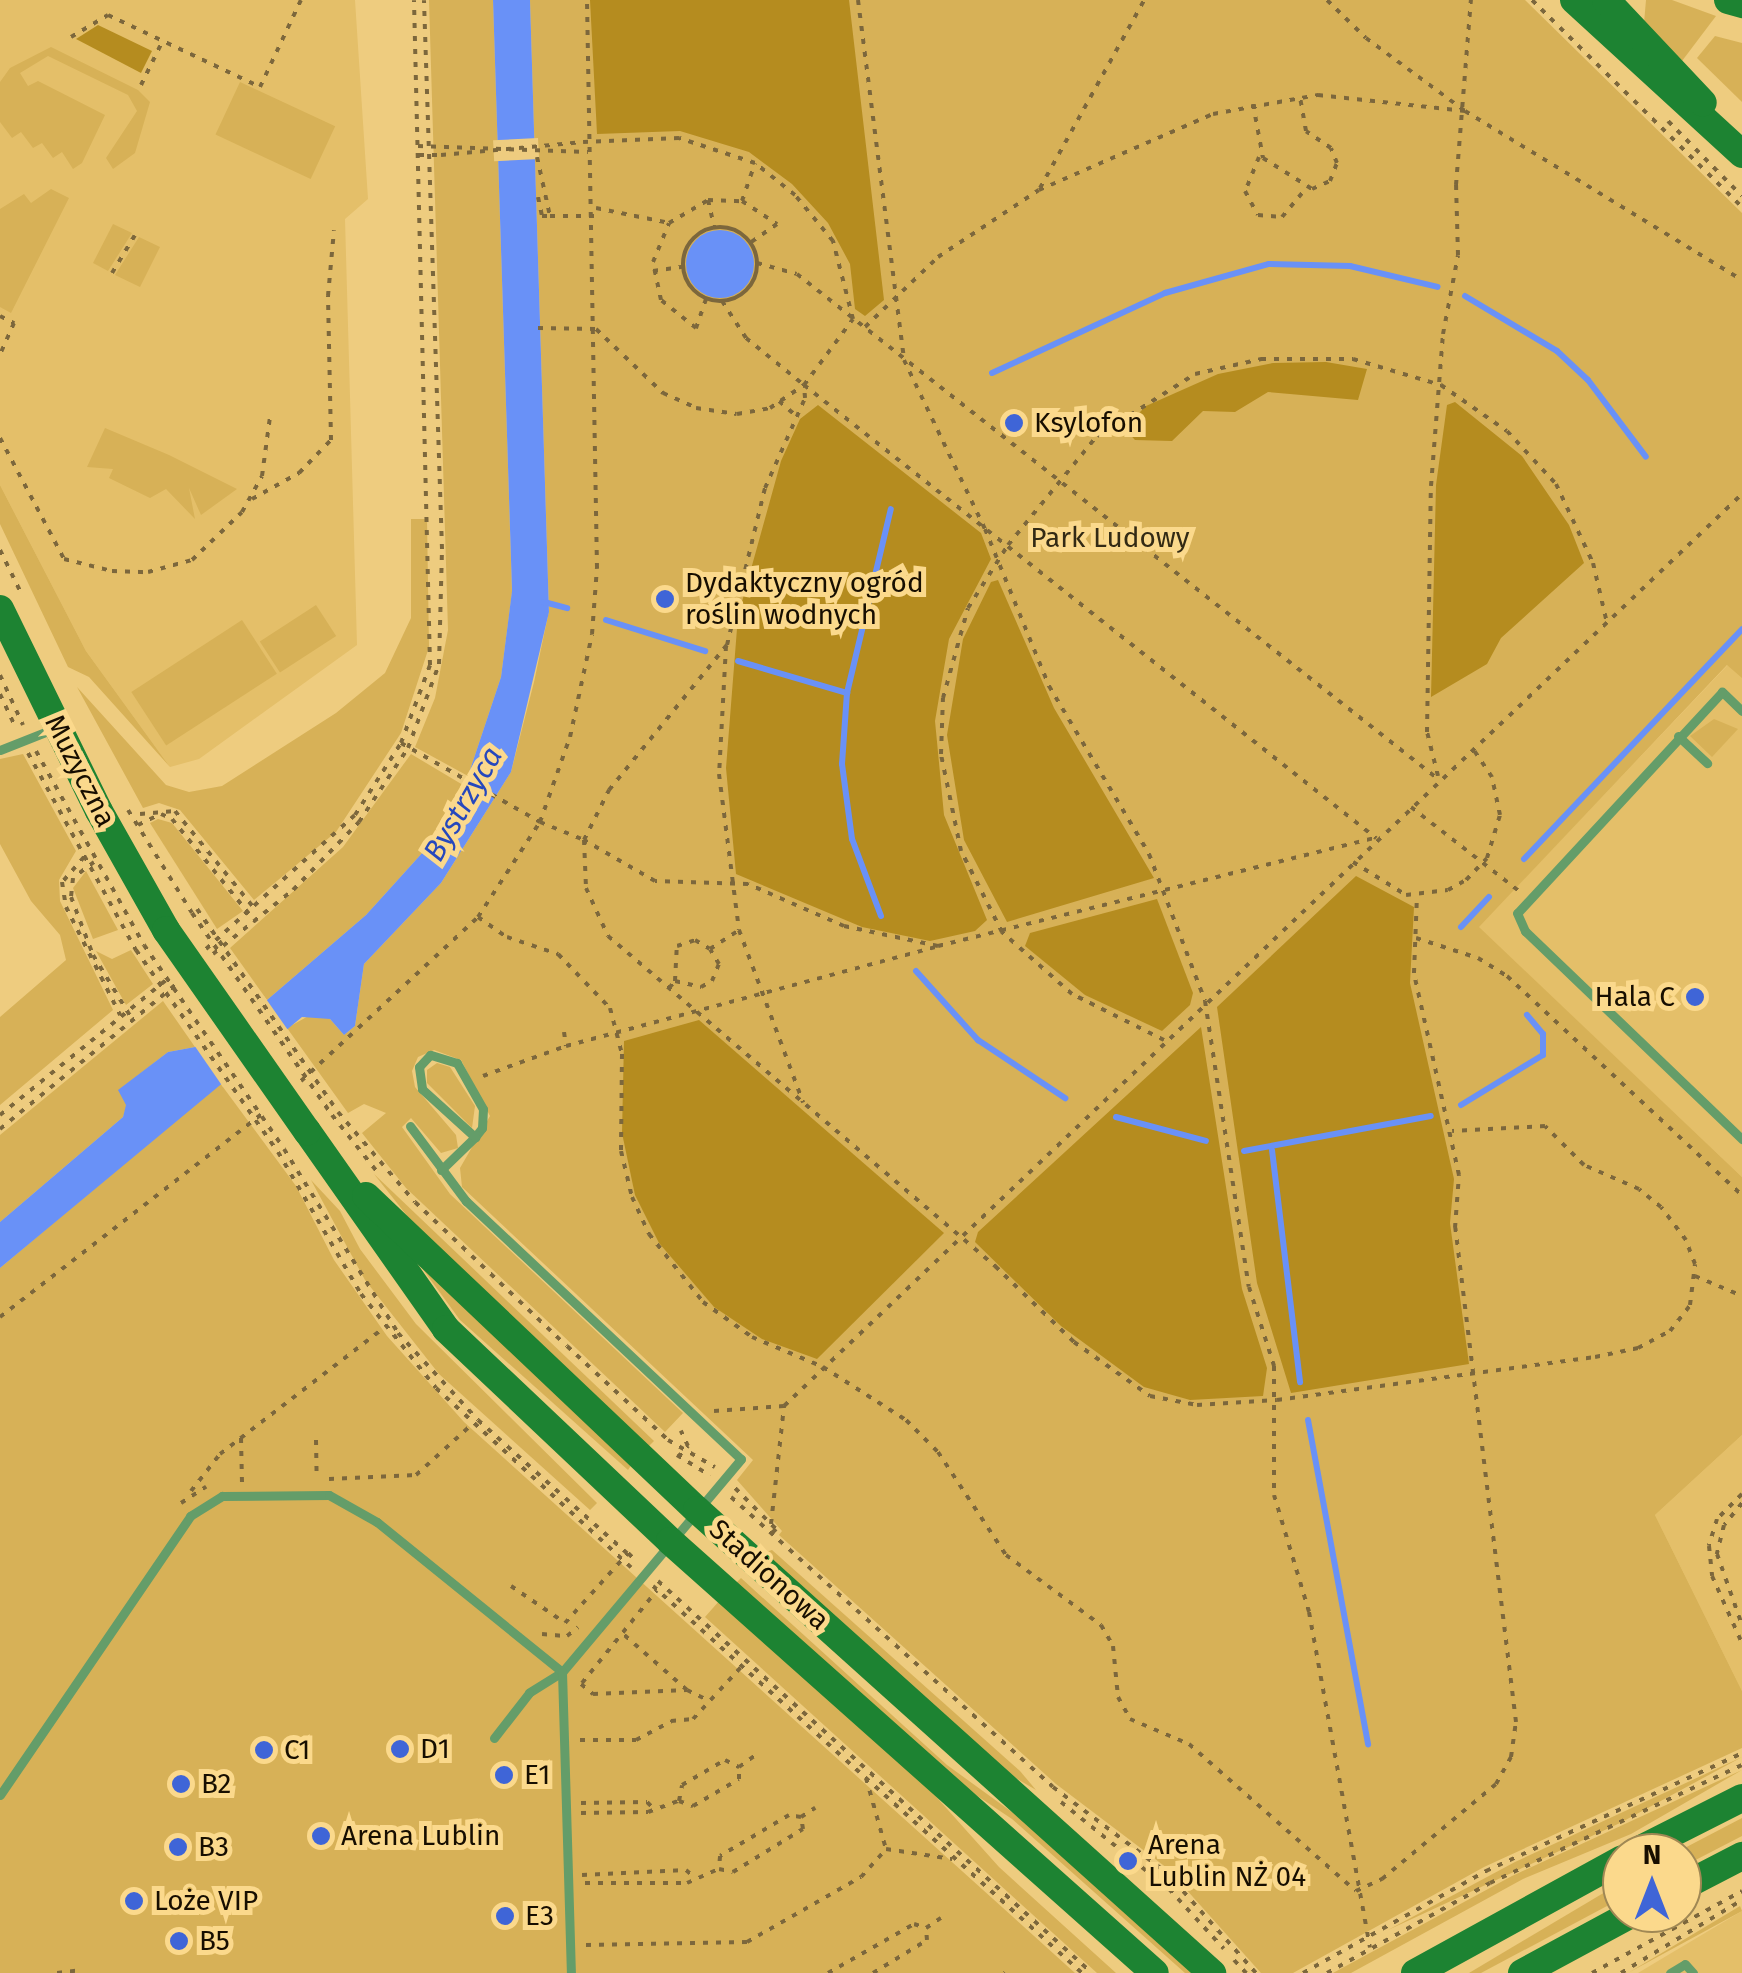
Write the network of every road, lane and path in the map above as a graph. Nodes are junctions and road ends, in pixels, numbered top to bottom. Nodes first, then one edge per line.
1 (301, 0) edge
2 (414, 0) edge
3 (424, 0) edge
4 (586, 0) edge
5 (858, 0) edge
6 (1144, 0) edge
7 (1326, 0) edge
8 (1471, 0) edge
9 (1532, 0) edge
10 (1574, 0) edge
11 (1606, 0) edge
12 (1636, 0) edge
13 (1728, 0) edge
14 (1742, 4) edge
15 (1636, 30) junction
16 (72, 37) dead end
17 (163, 40) junction
18 (141, 85) dead end
19 (1300, 97) junction
20 (1253, 104) junction
21 (1466, 111) junction
22 (590, 142) junction
23 (418, 146) junction
24 (428, 146) junction
25 (1736, 148) edge
26 (587, 152) junction
27 (1260, 154) junction
28 (419, 155) junction
29 (428, 155) junction
30 (537, 158) dead end
31 (756, 163) junction
32 (1307, 187) junction
33 (1038, 190) junction
34 (538, 197) dead end
35 (708, 200) junction
36 (742, 201) junction
37 (1742, 207) edge
38 (593, 208) junction
39 (550, 216) junction
40 (594, 216) junction
41 (668, 223) junction
42 (714, 227) junction
43 (334, 230) dead end
44 (135, 235) dead end
45 (750, 243) junction
46 (756, 263) junction
47 (683, 267) junction
48 (653, 271) junction
49 (112, 273) dead end
50 (1742, 280) edge
51 (894, 295) junction
52 (706, 298) junction
53 (722, 301) junction
54 (0, 316) edge
55 (853, 319) junction
56 (538, 328) dead end
57 (865, 328) junction
58 (596, 329) junction
59 (0, 354) edge
60 (904, 360) junction
61 (804, 385) junction
62 (1441, 385) junction
63 (779, 401) junction
64 (795, 414) junction
65 (270, 417) dead end
66 (0, 438) edge
67 (1060, 479) junction
68 (1742, 494) edge
69 (252, 499) junction
70 (986, 529) junction
71 (1008, 545) junction
72 (0, 550) edge
73 (997, 563) junction
74 (0, 609) edge
75 (28, 610) dead end
76 (1608, 623) junction
77 (726, 645) junction
78 (0, 674) edge
79 (0, 694) edge
80 (1742, 711) edge
81 (57, 727) junction
82 (1678, 736) junction
83 (27, 742) junction
84 (401, 743) junction
85 (408, 748) junction
86 (1473, 749) junction
87 (0, 750) edge
88 (1707, 762) dead end
89 (1438, 779) junction
90 (122, 801) dead end
91 (1411, 807) junction
92 (140, 814) dead end
93 (538, 821) junction
94 (138, 825) junction
95 (1376, 838) junction
96 (584, 840) junction
97 (84, 857) junction
98 (1353, 862) junction
99 (91, 864) junction
100 (1482, 865) junction
101 (731, 882) junction
102 (1163, 888) junction
103 (1517, 888) dead end
104 (1417, 896) junction
105 (255, 909) junction
106 (247, 914) junction
107 (478, 917) junction
108 (255, 921) junction
109 (739, 930) junction
110 (1002, 932) junction
111 (155, 938) junction
112 (1415, 938) junction
113 (938, 946) junction
114 (710, 949) junction
115 (209, 958) dead end
116 (675, 981) junction
117 (178, 982) dead end
118 (670, 988) junction
119 (762, 995) junction
120 (1206, 1001) junction
121 (132, 1006) dead end
122 (126, 1011) junction
123 (696, 1012) junction
124 (120, 1016) junction
125 (132, 1018) junction
126 (564, 1032) dead end
127 (619, 1035) junction
128 (1164, 1040) junction
129 (566, 1046) junction
130 (474, 1080) dead end
131 (286, 1094) dead end
132 (803, 1102) junction
133 (270, 1107) dead end
134 (0, 1115) edge
135 (410, 1126) dead end
136 (0, 1129) edge
137 (307, 1131) joint
138 (1450, 1131) junction
139 (475, 1137) junction
140 (1742, 1139) edge
141 (281, 1150) junction
142 (335, 1166) junction
143 (441, 1170) junction
144 (1742, 1195) edge
145 (959, 1237) junction
146 (1695, 1276) junction
147 (1742, 1296) edge
148 (0, 1317) edge
149 (384, 1327) dead end
150 (823, 1368) junction
151 (1473, 1371) junction
152 (1277, 1400) junction
153 (784, 1406) junction
154 (696, 1415) junction
155 (472, 1425) dead end
156 (681, 1431) junction
157 (240, 1438) junction
158 (316, 1440) dead end
159 (668, 1440) junction
160 (688, 1446) dead end
161 (298, 1479) dead end
162 (317, 1479) junction
163 (344, 1479) junction
164 (242, 1480) junction
165 (260, 1480) dead end
166 (227, 1481) dead end
167 (722, 1481) junction
168 (210, 1486) dead end
169 (352, 1488) dead end
170 (191, 1492) junction
171 (242, 1494) junction
172 (1742, 1494) edge
173 (1742, 1503) edge
174 (174, 1510) dead end
175 (697, 1510) junction
176 (771, 1524) dead end
177 (766, 1539) dead end
178 (670, 1540) junction
179 (628, 1553) junction
180 (630, 1566) dead end
181 (646, 1569) junction
182 (620, 1578) dead end
183 (511, 1586) dead end
184 (657, 1590) dead end
185 (587, 1616) dead end
186 (1742, 1625) edge
187 (532, 1629) dead end
188 (621, 1632) junction
189 (1742, 1643) edge
190 (742, 1666) dead end
191 (562, 1672) junction
192 (566, 1684) junction
193 (581, 1684) junction
194 (687, 1690) junction
195 (710, 1702) junction
196 (494, 1738) dead end
197 (567, 1740) junction
198 (1742, 1753) edge
199 (754, 1756) dead end
200 (1742, 1766) edge
201 (739, 1767) junction
202 (866, 1778) dead end
203 (0, 1794) edge
204 (1742, 1798) edge
205 (679, 1801) junction
206 (653, 1808) junction
207 (815, 1808) dead end
208 (800, 1817) junction
209 (1673, 1833) edge
210 (886, 1848) junction
211 (1742, 1856) edge
212 (956, 1859) dead end
213 (720, 1868) junction
214 (1602, 1870) edge
215 (692, 1876) junction
216 (1702, 1877) edge
217 (575, 1878) junction
218 (1742, 1890) edge
219 (1356, 1891) junction
220 (1066, 1897) junction
221 (1742, 1900) edge
222 (941, 1918) dead end
223 (926, 1928) junction
224 (1602, 1930) edge
225 (1367, 1937) junction
226 (571, 1946) junction
227 (1370, 1948) junction
228 (82, 1970) dead end
229 (58, 1973) edge
230 (571, 1973) edge
231 (828, 1973) edge
232 (873, 1973) edge
233 (1092, 1973) edge
234 (1130, 1973) edge
235 (1155, 1973) edge
236 (1212, 1973) edge
237 (1246, 1973) edge
238 (1256, 1973) edge
239 (1303, 1973) edge
240 (1326, 1973) edge
241 (1416, 1973) edge
242 (1522, 1973) edge
243 (1592, 1973) edge
244 (1621, 1973) edge
245 (1670, 1973) edge
246 (1694, 1973) edge

1 - 17 path
2 - 23 path
3 - 24 path
4 - 22 path
5 - 51 path
6 - 33 path
7 - 21 path
8 - 21 path
9 - 37 path
10 - 25 street
11 - 15 street
12 - 15 street
13 - 14 street
15 - 25 street
16 - 17 path
17 - 18 path
19 - 20 path
19 - 21 path
19 - 32 path
20 - 27 path
20 - 33 path
21 - 50 path
21 - 62 path
22 - 26 path
22 - 29 path, bridge
22 - 31 path
23 - 24 path
23 - 28 path
24 - 26 path, bridge
24 - 29 path
26 - 38 path
27 - 32 path
27 - 32 path
28 - 29 path
28 - 84 path
29 - 85 path
30 - 39 path
31 - 36 path
31 - 55 path
33 - 51 path
34 - 39 path
35 - 36 path
35 - 41 path
35 - 42 path
36 - 45 path
38 - 40 path
38 - 41 path
39 - 40 path
40 - 58 path
41 - 48 path
42 - 45 path
42 - 47 path
43 - 69 path
44 - 49 path
45 - 46 path
46 - 53 path
46 - 55 path
47 - 48 path
47 - 52 path
48 - 52 path
51 - 57 path
51 - 60 path
52 - 53 path
53 - 61 path
54 - 59 path
55 - 57 path
55 - 61 path
56 - 58 path
57 - 60 path
58 - 63 path
58 - 93 path
60 - 67 path
60 - 70 path
61 - 63 path
61 - 64 path
61 - 70 path
62 - 67 path
62 - 76 path
62 - 89 path
63 - 64 path
64 - 77 path
65 - 69 path
66 - 69 path
67 - 71 path
67 - 89 path
68 - 76 path
70 - 71 path
70 - 73 path
71 - 73 path
71 - 95 path
72 - 75 path
73 - 102 path
73 - 110 path
74 - 81 street, Muzyczna
76 - 86 path
77 - 96 path
77 - 101 path
78 - 83 path
79 - 83 path
80 - 82 lane
81 - 83 lane
81 - 111 street, Muzyczna
82 - 88 lane
82 - 140 lane
83 - 87 lane
83 - 97 path
83 - 99 path
84 - 85 path
84 - 105 path
85 - 93 path
85 - 108 path
86 - 89 path
86 - 100 path
89 - 91 path
90 - 94 path
91 - 95 path
91 - 100 path
92 - 105 path
93 - 96 path
93 - 107 path
94 - 106 path
94 - 159 path, bridge
95 - 98 path
95 - 102 path
96 - 101 path
96 - 118 path
97 - 99 path
97 - 124 path
98 - 104 path
98 - 120 path
99 - 111 path
99 - 122 path
99 - 141 path, bridge
100 - 103 path
100 - 104 path
101 - 109 path
101 - 113 path
102 - 110 path
102 - 120 path
104 - 112 path
105 - 106 path
106 - 108 path
107 - 127 path
107 - 131 path
108 - 115 path
109 - 114 path
109 - 119 path
110 - 113 path
110 - 128 path
111 - 137 street, Muzyczna, bridge
111 - 141 path, bridge
112 - 138 path
112 - 144 path
113 - 119 path
114 - 116 path
114 - 116 path
116 - 118 path
117 - 125 path
118 - 123 path
119 - 123 path
119 - 132 path
120 - 128 path
120 - 152 path
121 - 122 path
122 - 124 path
122 - 125 path
123 - 127 path
123 - 132 path
124 - 134 path
125 - 136 path
126 - 129 path
127 - 129 path
127 - 150 path
128 - 145 path
129 - 130 path
132 - 145 path
133 - 148 path
135 - 143 lane
137 - 142 street, Stadionowa
138 - 146 path
138 - 151 path
139 - 139 lane
139 - 143 lane
141 - 179 path
142 - 175 street, Stadionowa
142 - 178 street, Stadionowa
143 - 154 lane
145 - 150 path
145 - 152 path
146 - 147 path
146 - 151 path
149 - 157 path
150 - 153 path
150 - 219 path
151 - 152 path
151 - 219 path
152 - 219 path
153 - 154 path
153 - 176 path
154 - 156 path
154 - 167 lane
155 - 163 path
156 - 159 path
156 - 160 path
157 - 164 path
157 - 170 path
158 - 162 path
159 - 167 path
161 - 162 path
162 - 163 path
163 - 169 path
164 - 165 path
164 - 166 path
164 - 171 path
167 - 175 lane
167 - 238 path
168 - 170 path
170 - 174 path
171 - 191 lane
171 - 203 lane
172 - 189 path
173 - 186 path
175 - 178 lane
175 - 236 street, Stadionowa
177 - 237 path
178 - 181 lane
178 - 220 street, Stadionowa
179 - 181 path
179 - 183 path
180 - 182 path
181 - 191 lane
181 - 233 path
184 - 188 path
185 - 187 path
188 - 193 path
188 - 194 path
190 - 195 path
191 - 192 lane
191 - 196 lane
192 - 193 path
192 - 197 lane
193 - 194 path
194 - 195 path
195 - 197 path
197 - 217 lane
198 - 225 path
199 - 201 path
200 - 227 path
201 - 205 path
201 - 205 path
202 - 210 path
204 - 209 street
205 - 206 path
206 - 206 path
207 - 208 path
208 - 213 path
208 - 213 path
210 - 212 path
210 - 226 path
211 - 216 street
213 - 215 path
214 - 241 street
215 - 217 path
215 - 217 path
217 - 226 lane
218 - 243 path
219 - 225 path
220 - 234 street, Stadionowa
220 - 235 street, Stadionowa
221 - 244 path
222 - 223 path
223 - 231 path
223 - 232 path
224 - 242 street
225 - 227 path
225 - 239 path
226 - 230 lane
227 - 240 path
228 - 229 path
245 - 246 lane

